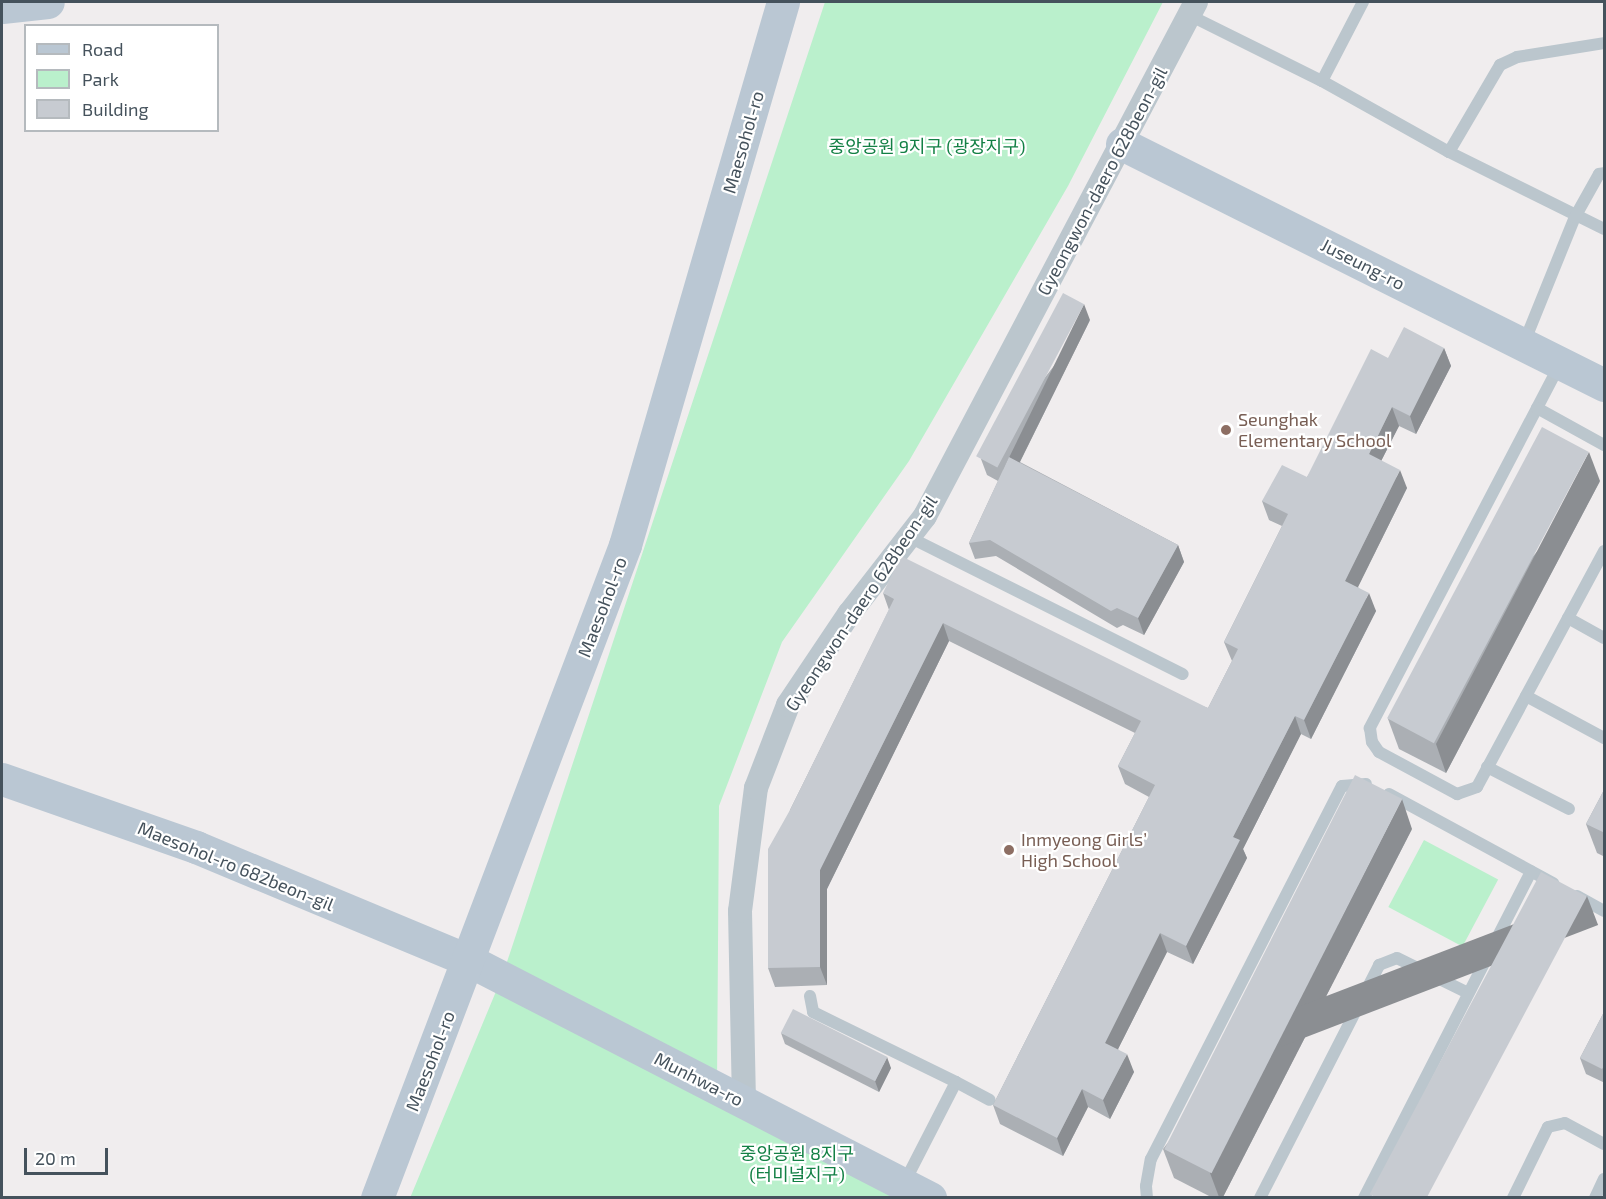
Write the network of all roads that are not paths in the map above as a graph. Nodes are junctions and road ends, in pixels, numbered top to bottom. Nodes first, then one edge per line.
1 (48, 2) edge
2 (783, 2) edge
3 (1363, 2) edge
4 (2, 7) edge
5 (1193, 8) edge
6 (1605, 43) edge
7 (1322, 81) junction
8 (1122, 144) junction
9 (1449, 152) junction
10 (1605, 173) edge
11 (1575, 217) junction
12 (1605, 229) edge
13 (1524, 344) junction
14 (1560, 363) junction
15 (1605, 385) edge
16 (1537, 408) junction
17 (1605, 445) edge
18 (909, 537) junction
19 (1605, 551) edge
20 (1568, 618) junction
21 (1605, 638) edge
22 (1183, 674) dead end
23 (1526, 696) junction
24 (1605, 738) edge
25 (1487, 767) junction
26 (2, 779) edge
27 (1569, 809) dead end
28 (1531, 871) junction
29 (1605, 911) edge
30 (468, 960) junction
31 (1468, 993) junction
32 (810, 996) dead end
33 (956, 1082) junction
34 (990, 1100) dead end
35 (744, 1102) junction
36 (1605, 1144) edge
37 (1605, 1179) edge
38 (917, 1191) edge
39 (377, 1197) edge
40 (1147, 1197) edge
41 (1260, 1197) edge
42 (1364, 1197) edge
43 (1513, 1197) edge
44 (1595, 1197) edge

1 - 4 main road
2 - 30 main road, Maesohol-ro
3 - 7 lane
5 - 7 lane, Gyeongwon-daero 628beon-gil
5 - 8 street, Gyeongwon-daero 628beon-gil
6 - 9 lane
7 - 9 lane, Gyeongwon-daero 628beon-gil
8 - 13 main road, Juseung-ro
8 - 18 street, Gyeongwon-daero 628beon-gil
9 - 11 lane, Gyeongwon-daero 628beon-gil
10 - 11 lane
11 - 12 lane, Gyeongwon-daero 628beon-gil
11 - 13 lane
13 - 14 main road, Juseung-ro
14 - 15 main road, Juseung-ro
14 - 16 lane
16 - 17 lane
16 - 25 lane
18 - 22 lane
18 - 35 street, Gyeongwon-daero 628beon-gil
19 - 20 lane
20 - 21 lane
20 - 23 lane
23 - 24 lane
23 - 25 lane
25 - 27 lane
26 - 30 main road, Maesohol-ro 682beon-gil
28 - 29 lane
28 - 31 lane
28 - 40 lane
30 - 35 main road, Munhwa-ro
30 - 39 main road, Maesohol-ro
31 - 41 lane
31 - 42 lane
32 - 33 lane
33 - 34 lane
33 - 38 lane
35 - 38 main road, Munhwa-ro
36 - 43 lane
37 - 44 lane

